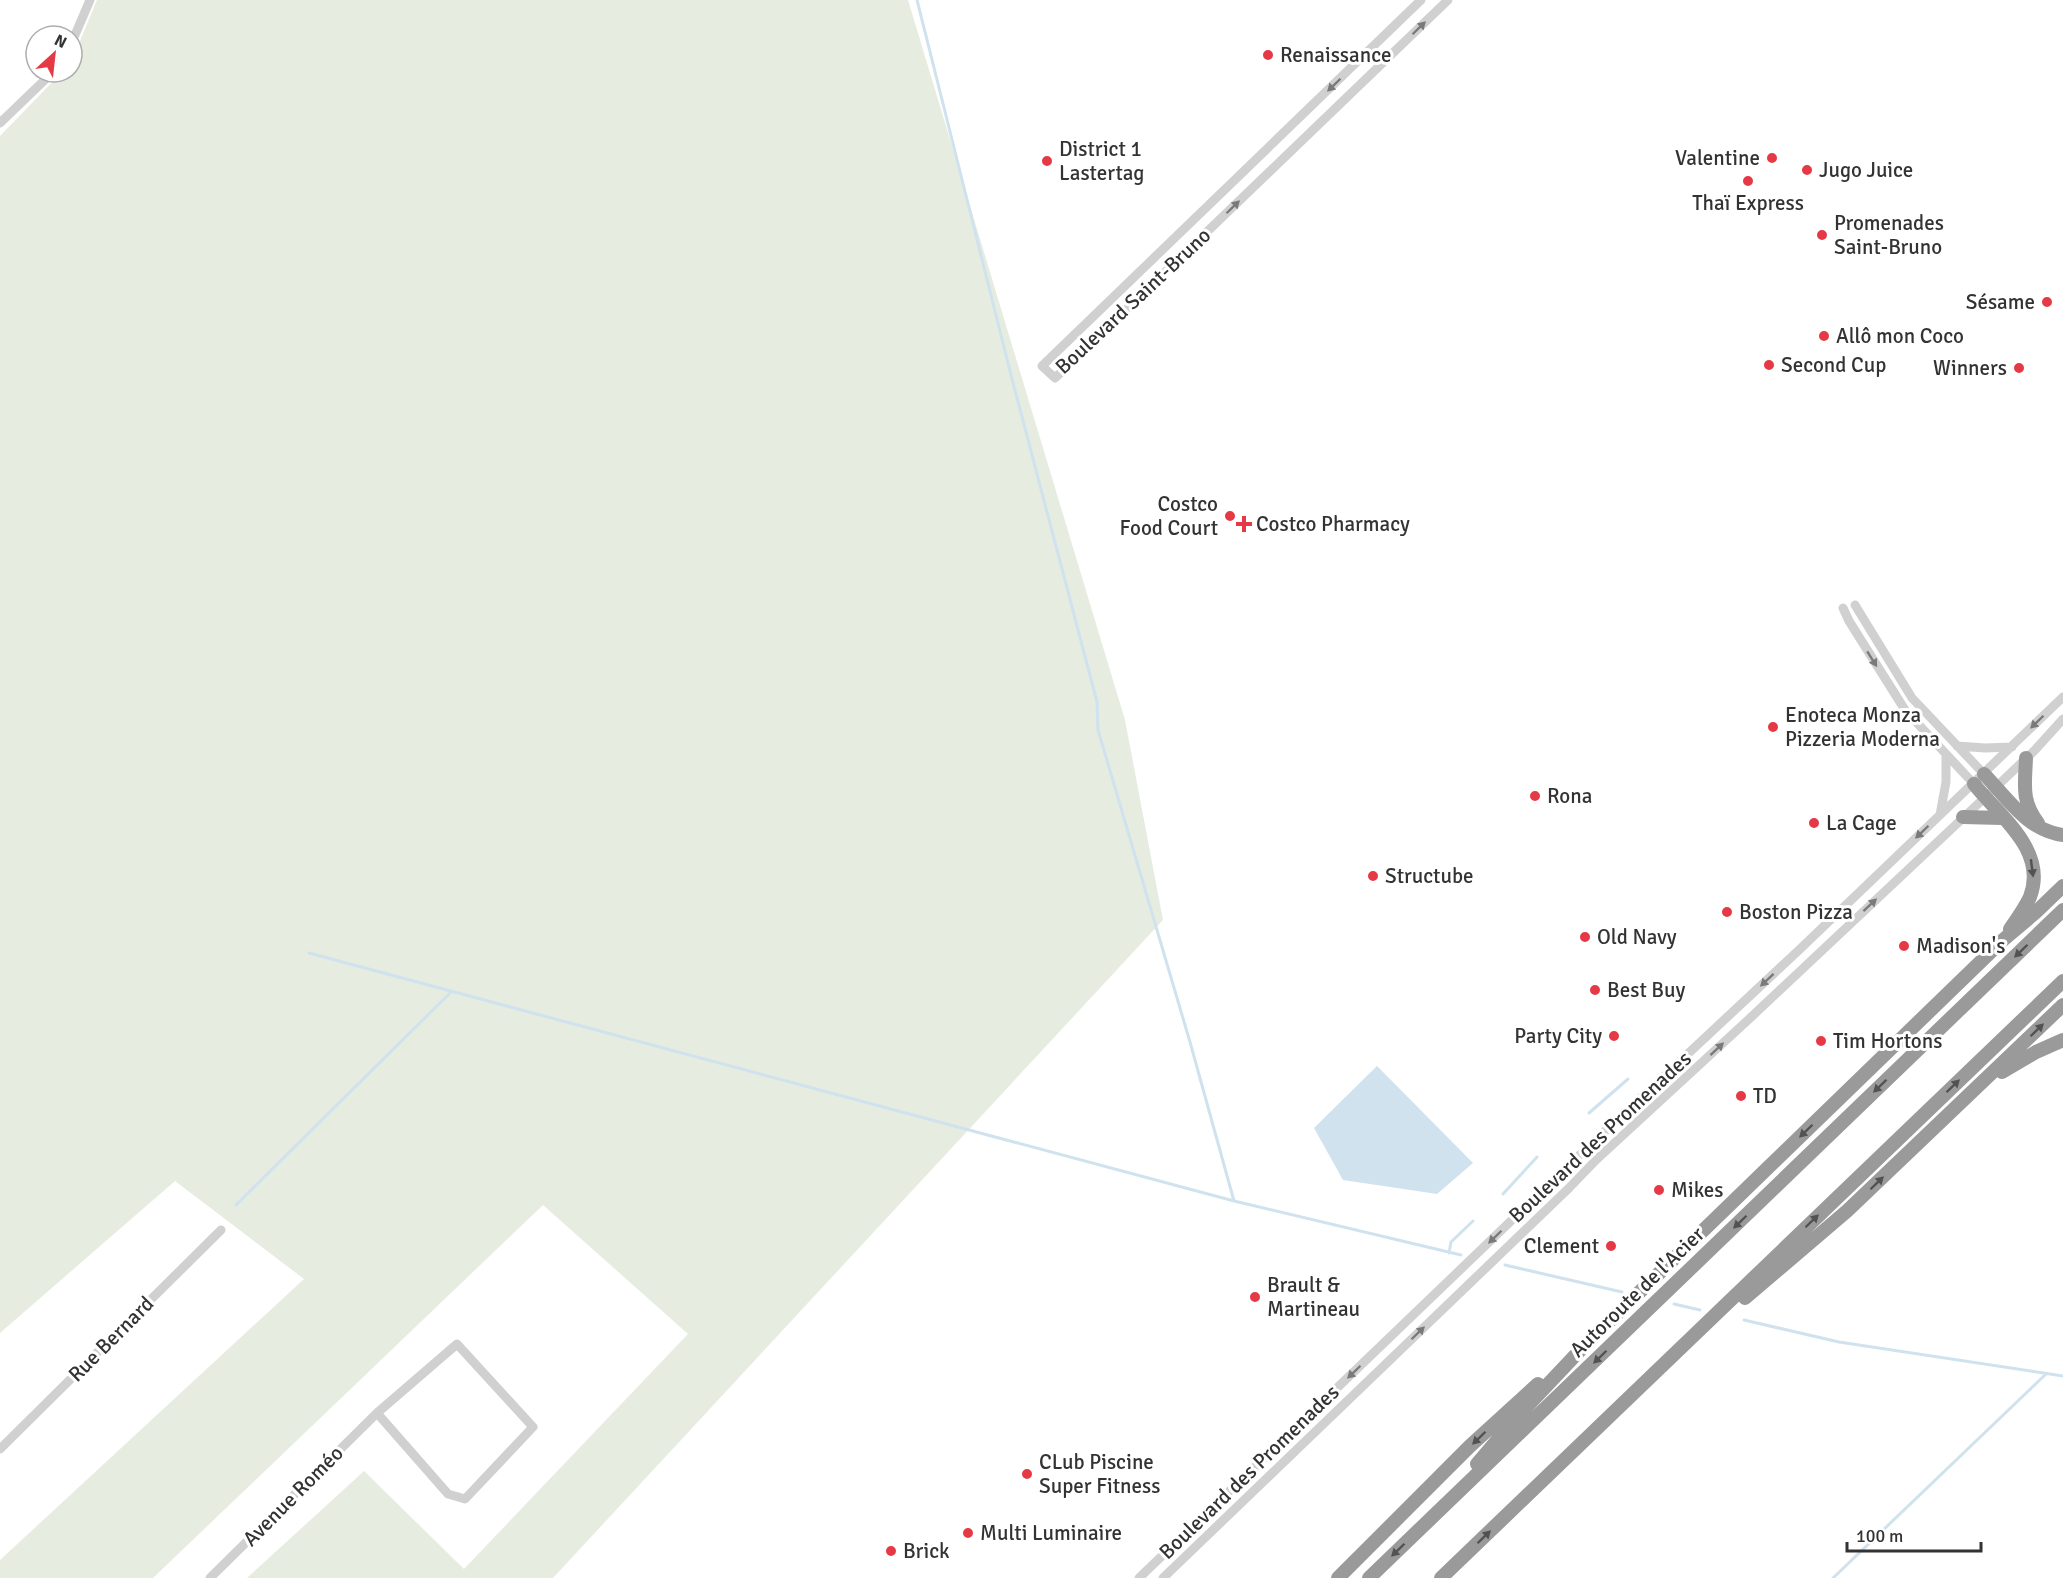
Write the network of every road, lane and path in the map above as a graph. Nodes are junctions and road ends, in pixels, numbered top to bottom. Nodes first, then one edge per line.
1 (90, 0) edge
2 (1421, 0) edge
3 (1448, 0) edge
4 (80, 24) edge
5 (41, 84) edge
6 (0, 123) edge
7 (1072, 337) junction
8 (1085, 350) junction
9 (1855, 605) dead end
10 (1843, 608) dead end
11 (2063, 697) edge
12 (2063, 719) edge
13 (1957, 746) junction
14 (2012, 747) junction
15 (1946, 755) junction
16 (2026, 758) junction
17 (1979, 779) junction
18 (1996, 787) junction
19 (1984, 797) junction
20 (1940, 815) junction
21 (1963, 817) junction
22 (2002, 818) junction
23 (2046, 831) junction
24 (2063, 835) edge
25 (2063, 886) edge
26 (2063, 910) edge
27 (2003, 939) junction
28 (2063, 981) edge
29 (2063, 1005) edge
30 (2063, 1040) edge
31 (1982, 1084) junction
32 (221, 1230) dead end
33 (1586, 1344) junction
34 (1664, 1364) junction
35 (377, 1413) junction
36 (0, 1449) edge
37 (1427, 1522) junction
38 (210, 1578) edge
39 (1139, 1578) edge
40 (1163, 1578) edge
41 (1338, 1578) edge
42 (1369, 1578) edge
43 (1441, 1578) edge

1 - 4 street
2 -> 7 street, Boulevard Saint-Bruno
8 -> 3 street, Boulevard Saint-Bruno
5 - 6 street
7 - 8 street
7 - 8 street, Boulevard Saint-Bruno
9 - 13 street
10 -> 15 street
11 -> 14 street, Boulevard des Promenades
12 - 16 street, Boulevard des Promenades
13 - 14 street
13 - 17 street
14 - 17 street, Boulevard des Promenades
15 - 17 street
15 - 20 street
16 - 18 street, Boulevard des Promenades
16 - 23 highway
17 - 18 highway
17 - 19 highway
17 - 20 street, Boulevard des Promenades
18 - 19 street, Boulevard des Promenades
18 - 23 highway
19 - 21 street, Boulevard des Promenades
19 - 22 highway
20 -> 39 street, Boulevard des Promenades
21 - 22 highway
40 -> 21 street, Boulevard des Promenades
22 -> 27 highway
23 - 24 highway
25 - 27 highway
26 -> 37 highway, Autoroute de l'Acier
27 -> 33 highway
34 -> 28 highway
31 -> 29 highway
30 - 31 highway
34 -> 31 highway
32 - 36 street, Rue Bernard
33 - 37 highway
33 -> 41 highway
43 -> 34 highway
35 - 35 street, Avenue Roméo
35 - 38 street, Avenue Roméo
37 -> 42 highway, Autoroute de l'Acier

